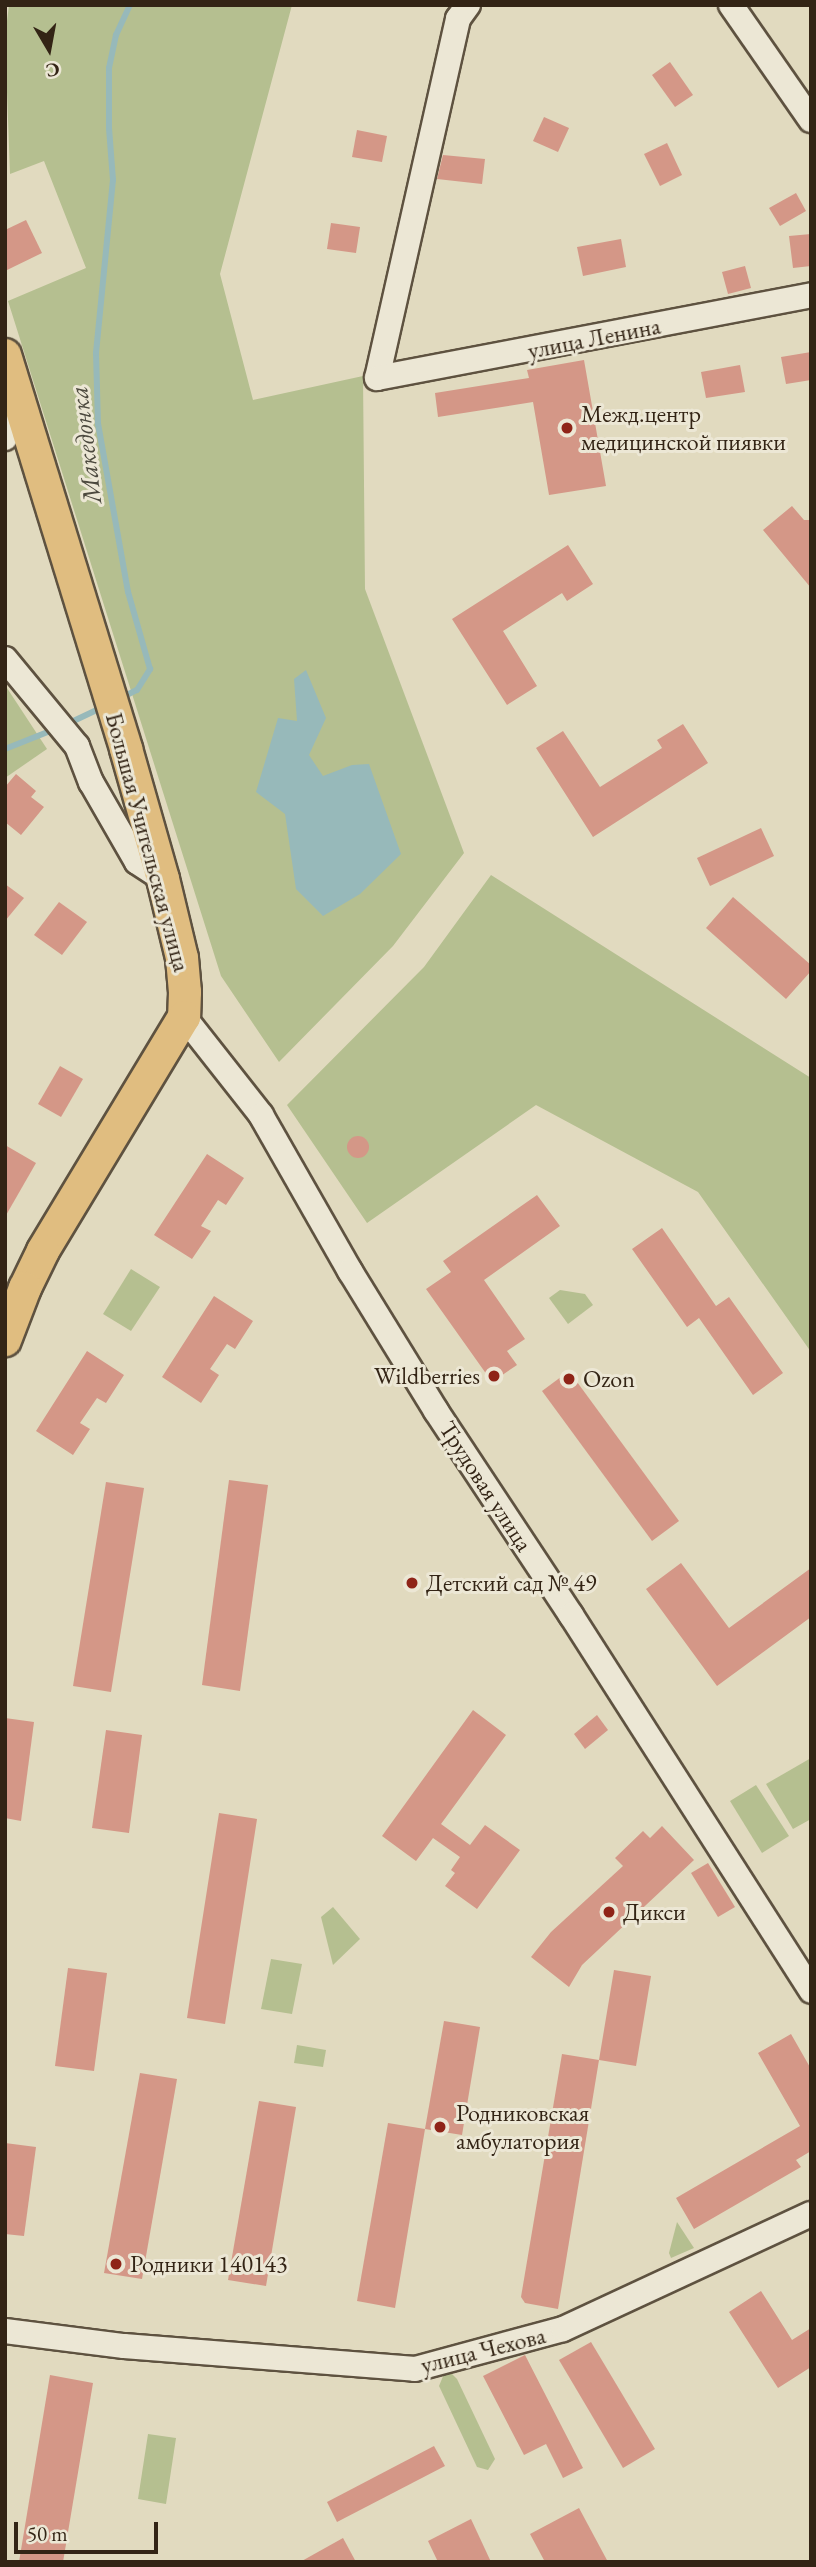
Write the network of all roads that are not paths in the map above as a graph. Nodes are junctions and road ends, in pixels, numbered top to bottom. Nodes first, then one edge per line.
1 (468, 5) edge
2 (731, 5) edge
3 (811, 120) edge
4 (811, 295) edge
5 (5, 355) edge
6 (20, 404) junction
7 (5, 438) edge
8 (5, 659) edge
9 (163, 879) junction
10 (184, 1017) junction
11 (5, 1340) edge
12 (811, 1991) edge
13 (811, 2214) edge
14 (5, 2331) edge

1 - 4 street, улица Ленина
2 - 3 street
5 - 6 main road, Большая Учительская улица
6 - 7 street
6 - 9 main road, Большая Учительская улица
8 - 9 street
9 - 10 main road, Большая Учительская улица
10 - 11 main road
10 - 12 street, Трудовая улица
13 - 14 street, улица Чехова

